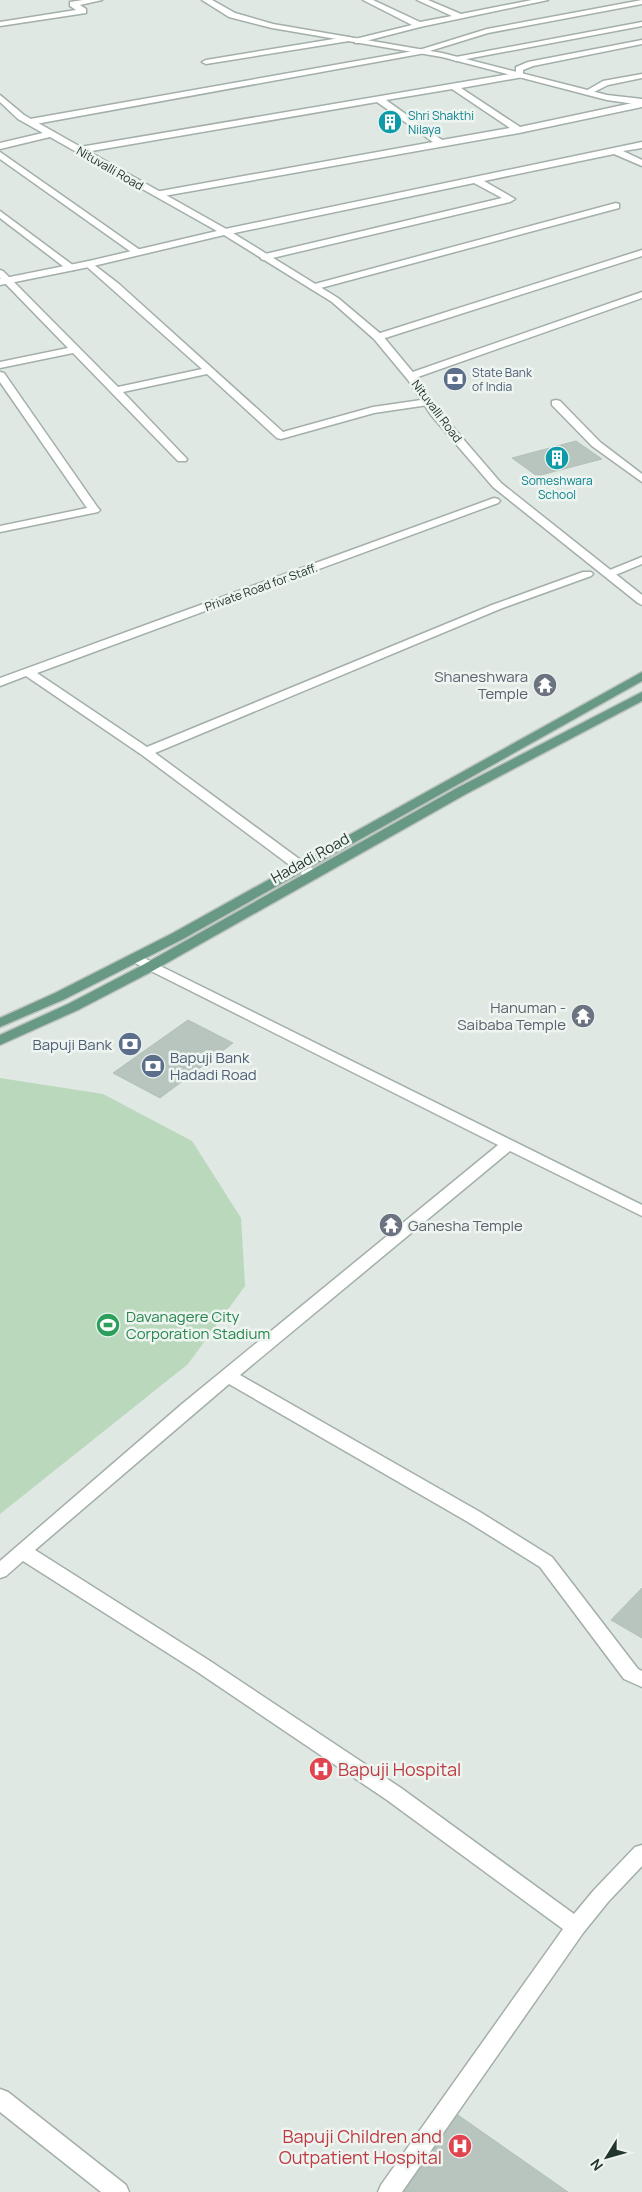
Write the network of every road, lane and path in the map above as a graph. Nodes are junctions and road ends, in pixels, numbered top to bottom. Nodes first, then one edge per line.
1 (98, 0) edge
2 (206, 0) edge
3 (367, 0) edge
4 (421, 0) edge
5 (493, 0) edge
6 (544, 0) edge
7 (642, 2) edge
8 (506, 7) junction
9 (461, 18) junction
10 (0, 24) edge
11 (642, 24) edge
12 (419, 25) junction
13 (346, 39) junction
14 (358, 41) junction
15 (642, 42) edge
16 (420, 52) junction
17 (456, 59) junction
18 (206, 62) dead end
19 (520, 75) junction
20 (642, 76) edge
21 (453, 86) junction
22 (588, 92) junction
23 (0, 98) edge
24 (378, 99) junction
25 (642, 103) edge
26 (30, 122) junction
27 (519, 130) junction
28 (51, 134) junction
29 (441, 144) junction
30 (642, 145) edge
31 (0, 146) edge
32 (80, 150) junction
33 (615, 151) junction
34 (0, 155) edge
35 (642, 163) edge
36 (476, 180) junction
37 (158, 194) junction
38 (616, 206) dead end
39 (0, 214) edge
40 (225, 232) junction
41 (137, 252) junction
42 (642, 253) edge
43 (264, 257) junction
44 (88, 264) junction
45 (71, 268) junction
46 (2, 278) edge
47 (314, 287) junction
48 (642, 295) edge
49 (378, 337) junction
50 (75, 350) junction
51 (0, 365) edge
52 (208, 371) junction
53 (0, 375) edge
54 (411, 376) junction
55 (115, 391) junction
56 (428, 402) junction
57 (556, 403) dead end
58 (182, 459) dead end
59 (642, 478) edge
60 (494, 501) dead end
61 (0, 529) edge
62 (642, 560) edge
63 (587, 574) dead end
64 (608, 574) junction
65 (642, 601) edge
66 (28, 672) junction
67 (642, 676) edge
68 (0, 682) edge
69 (638, 698) edge
70 (146, 752) junction
71 (301, 866) junction
72 (312, 875) junction
73 (136, 958) junction
74 (152, 966) junction
75 (0, 1024) edge
76 (0, 1041) edge
77 (508, 1145) junction
78 (642, 1212) edge
79 (229, 1376) junction
80 (22, 1551) junction
81 (0, 1571) edge
82 (642, 1680) edge
83 (642, 1853) edge
84 (576, 1927) junction
85 (0, 2099) edge
86 (118, 2192) edge
87 (389, 2192) edge

1 - 10 street
2 - 13 street
3 - 12 street
4 - 9 street
5 - 8 street
6 - 8 street
7 - 16 street
8 - 9 street
9 - 12 street
11 - 17 street
12 - 14 street
13 - 14 street
13 - 18 street
14 - 16 street
15 - 19 street
16 - 17 street
16 - 26 street
17 - 19 street
19 - 21 street
19 - 22 street
20 - 22 street
21 - 24 street
21 - 27 street
22 - 25 street
23 - 26 street, Nituvalli Road
24 - 29 street
24 - 32 street
25 - 27 street
26 - 28 street, Nituvalli Road
27 - 29 street
28 - 31 street
28 - 32 street, Nituvalli Road
29 - 37 street
30 - 33 street
32 - 37 street, Nituvalli Road
33 - 35 street
33 - 36 street
34 - 41 street
36 - 40 street
36 - 43 street
37 - 40 street, Nituvalli Road
38 - 47 street
39 - 45 street
40 - 41 street
40 - 43 street, Nituvalli Road
41 - 44 street
42 - 49 street
43 - 47 street, Nituvalli Road
44 - 45 street
44 - 52 street
45 - 46 street
46 - 50 street
47 - 49 street, Nituvalli Road
48 - 54 street
49 - 54 street, Nituvalli Road
50 - 51 street
50 - 55 street
52 - 55 street
52 - 56 street
53 - 61 street
54 - 56 street, Nituvalli Road
55 - 58 street
56 - 64 street, Nituvalli Road
57 - 59 street
60 - 66 street, Private Road for Staff.
62 - 64 street
63 - 70 street
64 - 65 street, Nituvalli Road
66 - 68 street, Private Road for Staff.
66 - 70 street
67 - 71 main road
69 - 72 main road, Hadadi Road
70 - 71 street
71 - 72 street
71 - 73 main road
72 - 74 main road, Hadadi Road
73 - 74 street
73 - 75 main road
74 - 76 main road, Hadadi Road
74 - 77 street
77 - 78 street
77 - 79 street
79 - 80 street
79 - 82 street
80 - 81 street
80 - 84 street
83 - 84 street
84 - 87 street
85 - 86 street

